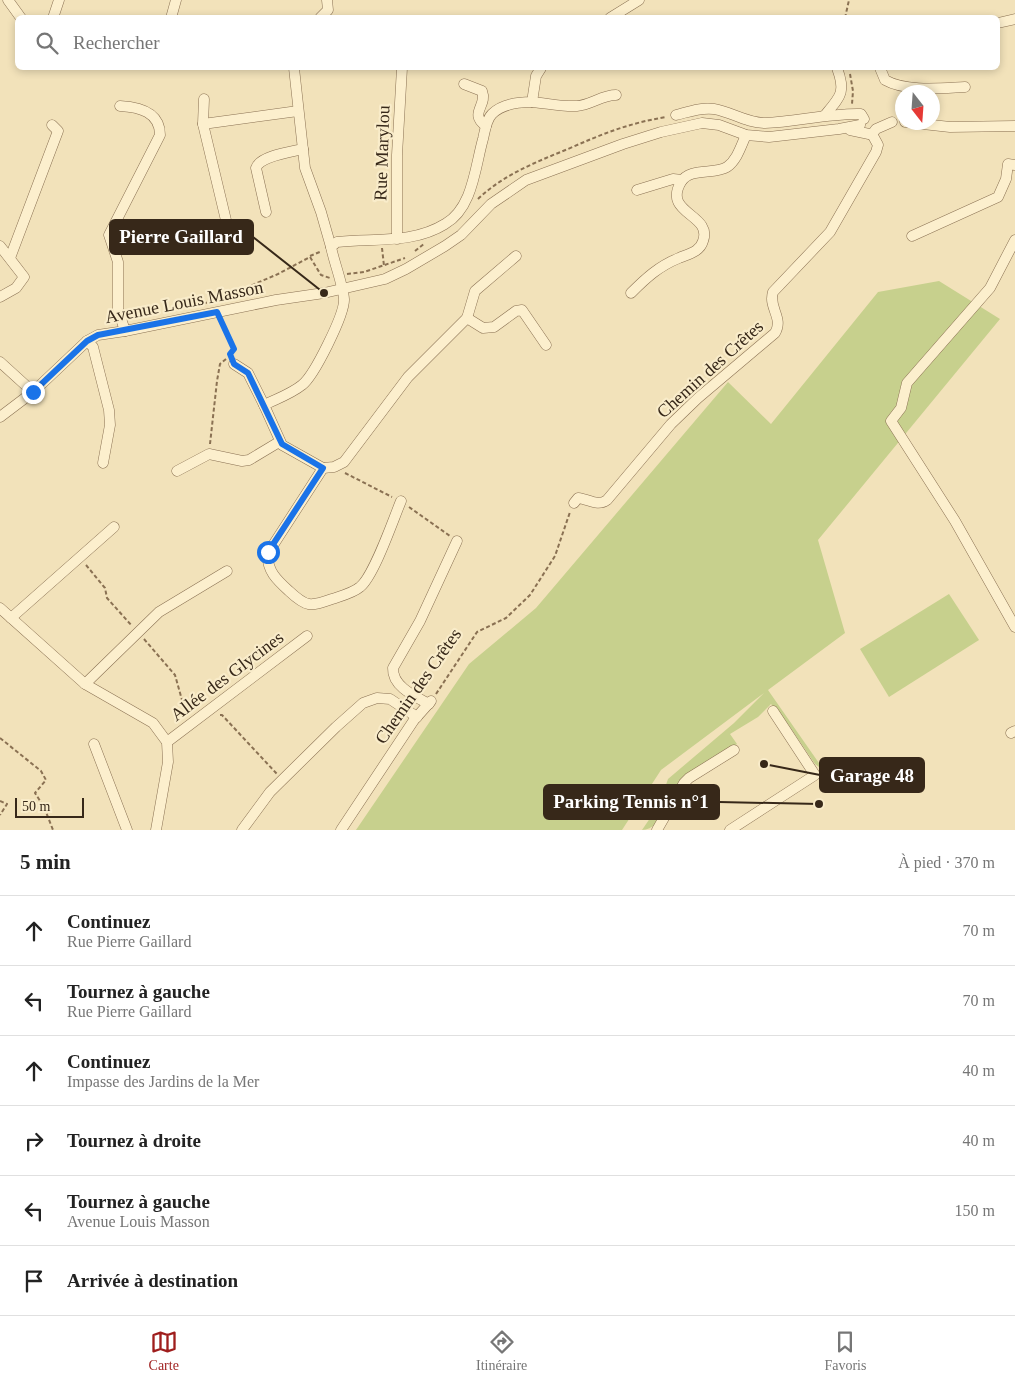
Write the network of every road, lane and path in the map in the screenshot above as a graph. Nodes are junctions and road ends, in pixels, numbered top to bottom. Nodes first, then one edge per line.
1 (8, 0) edge
2 (59, 0) edge
3 (176, 0) edge
4 (327, 0) edge
5 (639, 0) edge
6 (849, 0) edge
7 (19, 15) edge
8 (54, 15) edge
9 (172, 15) edge
10 (323, 15) edge
11 (615, 15) edge
12 (846, 15) edge
13 (1015, 19) edge
14 (1000, 23) edge
15 (294, 70) edge
16 (402, 70) edge
17 (540, 70) edge
18 (838, 70) edge
19 (881, 70) edge
20 (464, 84) dead end
21 (965, 87) dead end
22 (616, 95) dead end
23 (204, 99) dead end
24 (532, 102) junction
25 (120, 106) dead end
26 (298, 111) junction
27 (676, 115) dead end
28 (824, 115) junction
29 (895, 123) edge
30 (203, 124) junction
31 (52, 125) dead end
32 (486, 126) junction
33 (940, 126) edge
34 (1015, 126) edge
35 (868, 127) junction
36 (746, 135) junction
37 (303, 149) junction
38 (1015, 165) edge
39 (682, 180) junction
40 (637, 190) dead end
41 (266, 212) dead end
42 (912, 236) dead end
43 (382, 239) junction
44 (396, 239) junction
45 (1015, 240) edge
46 (223, 245) dead end
47 (0, 246) edge
48 (331, 247) junction
49 (516, 256) dead end
50 (310, 257) junction
51 (10, 258) junction
52 (384, 266) dead end
53 (338, 276) junction
54 (341, 289) junction
55 (631, 293) dead end
56 (0, 297) edge
57 (196, 306) dead end
58 (217, 312) junction
59 (467, 318) junction
60 (125, 332) junction
61 (87, 341) junction
62 (546, 345) dead end
63 (230, 354) junction
64 (0, 362) edge
65 (234, 364) joint
66 (33, 392) junction
67 (264, 405) junction
68 (0, 417) edge
69 (279, 442) junction
70 (209, 454) junction
71 (103, 463) dead end
72 (323, 468) junction
73 (177, 471) dead end
74 (401, 501) dead end
75 (574, 503) joint
76 (114, 527) dead end
77 (457, 541) dead end
78 (79, 557) junction
79 (228, 571) dead end
80 (0, 608) edge
81 (11, 618) junction
82 (1015, 627) edge
83 (138, 632) junction
84 (306, 636) dead end
85 (85, 684) junction
86 (430, 703) junction
87 (190, 711) dead end
88 (773, 711) dead end
89 (208, 712) junction
90 (417, 717) junction
91 (0, 738) edge
92 (167, 742) junction
93 (94, 744) dead end
94 (734, 750) dead end
95 (283, 779) junction
96 (0, 801) edge
97 (0, 815) edge
98 (52, 830) edge
99 (126, 830) edge
100 (156, 830) edge
101 (242, 830) edge
102 (341, 830) edge
103 (657, 830) edge
104 (730, 830) edge

1 - 7 street
2 - 8 street
3 - 9 street
4 - 10 street
5 - 11 street
6 - 12 path
13 - 14 street
15 - 26 street
16 - 44 street, Rue Marylou
17 - 24 street
18 - 28 street
19 - 21 street
20 - 32 street
22 - 24 street
23 - 30 street
24 - 32 street
25 - 60 street
26 - 30 street
26 - 37 street
27 - 28 street
28 - 35 street
29 - 35 street
30 - 46 street
31 - 51 street
32 - 44 street
33 - 34 street
35 - 36 street, Avenue Louis Masson
35 - 75 street, Chemin des Crêtes
36 - 39 street
36 - 54 street, Avenue Louis Masson
37 - 41 street
37 - 48 street
38 - 42 street
39 - 40 street
39 - 55 street
43 - 44 street
43 - 48 street
43 - 52 path
45 - 82 street
47 - 51 street
48 - 50 path
48 - 53 street
49 - 59 street
50 - 53 path
50 - 57 path
51 - 56 street
53 - 54 street
54 - 58 street, Avenue Louis Masson
54 - 67 street
58 - 60 street, Avenue Louis Masson
58 - 63 path
59 - 62 street
59 - 72 street
60 - 61 street, Avenue Louis Masson
61 - 66 street, Avenue Louis Masson
61 - 71 street
63 - 65 path
63 - 70 path
64 - 66 street
65 - 67 street
66 - 68 street, Avenue Louis Masson
67 - 69 street
69 - 70 street
69 - 72 street
70 - 73 street
72 - 74 street
75 - 86 path, Chemin des Crêtes
76 - 78 street
77 - 86 street
78 - 81 street
78 - 83 path
79 - 83 street
80 - 81 street
81 - 85 street
83 - 85 street
83 - 87 path
84 - 89 street, Allée des Glycines
85 - 92 street
86 - 90 street, Chemin des Crêtes
88 - 104 street
89 - 92 street, Allée des Glycines
89 - 95 path
90 - 95 street
90 - 102 street, Chemin des Crêtes
91 - 98 path
92 - 100 street
93 - 99 street
94 - 103 street
95 - 101 street
96 - 97 path

